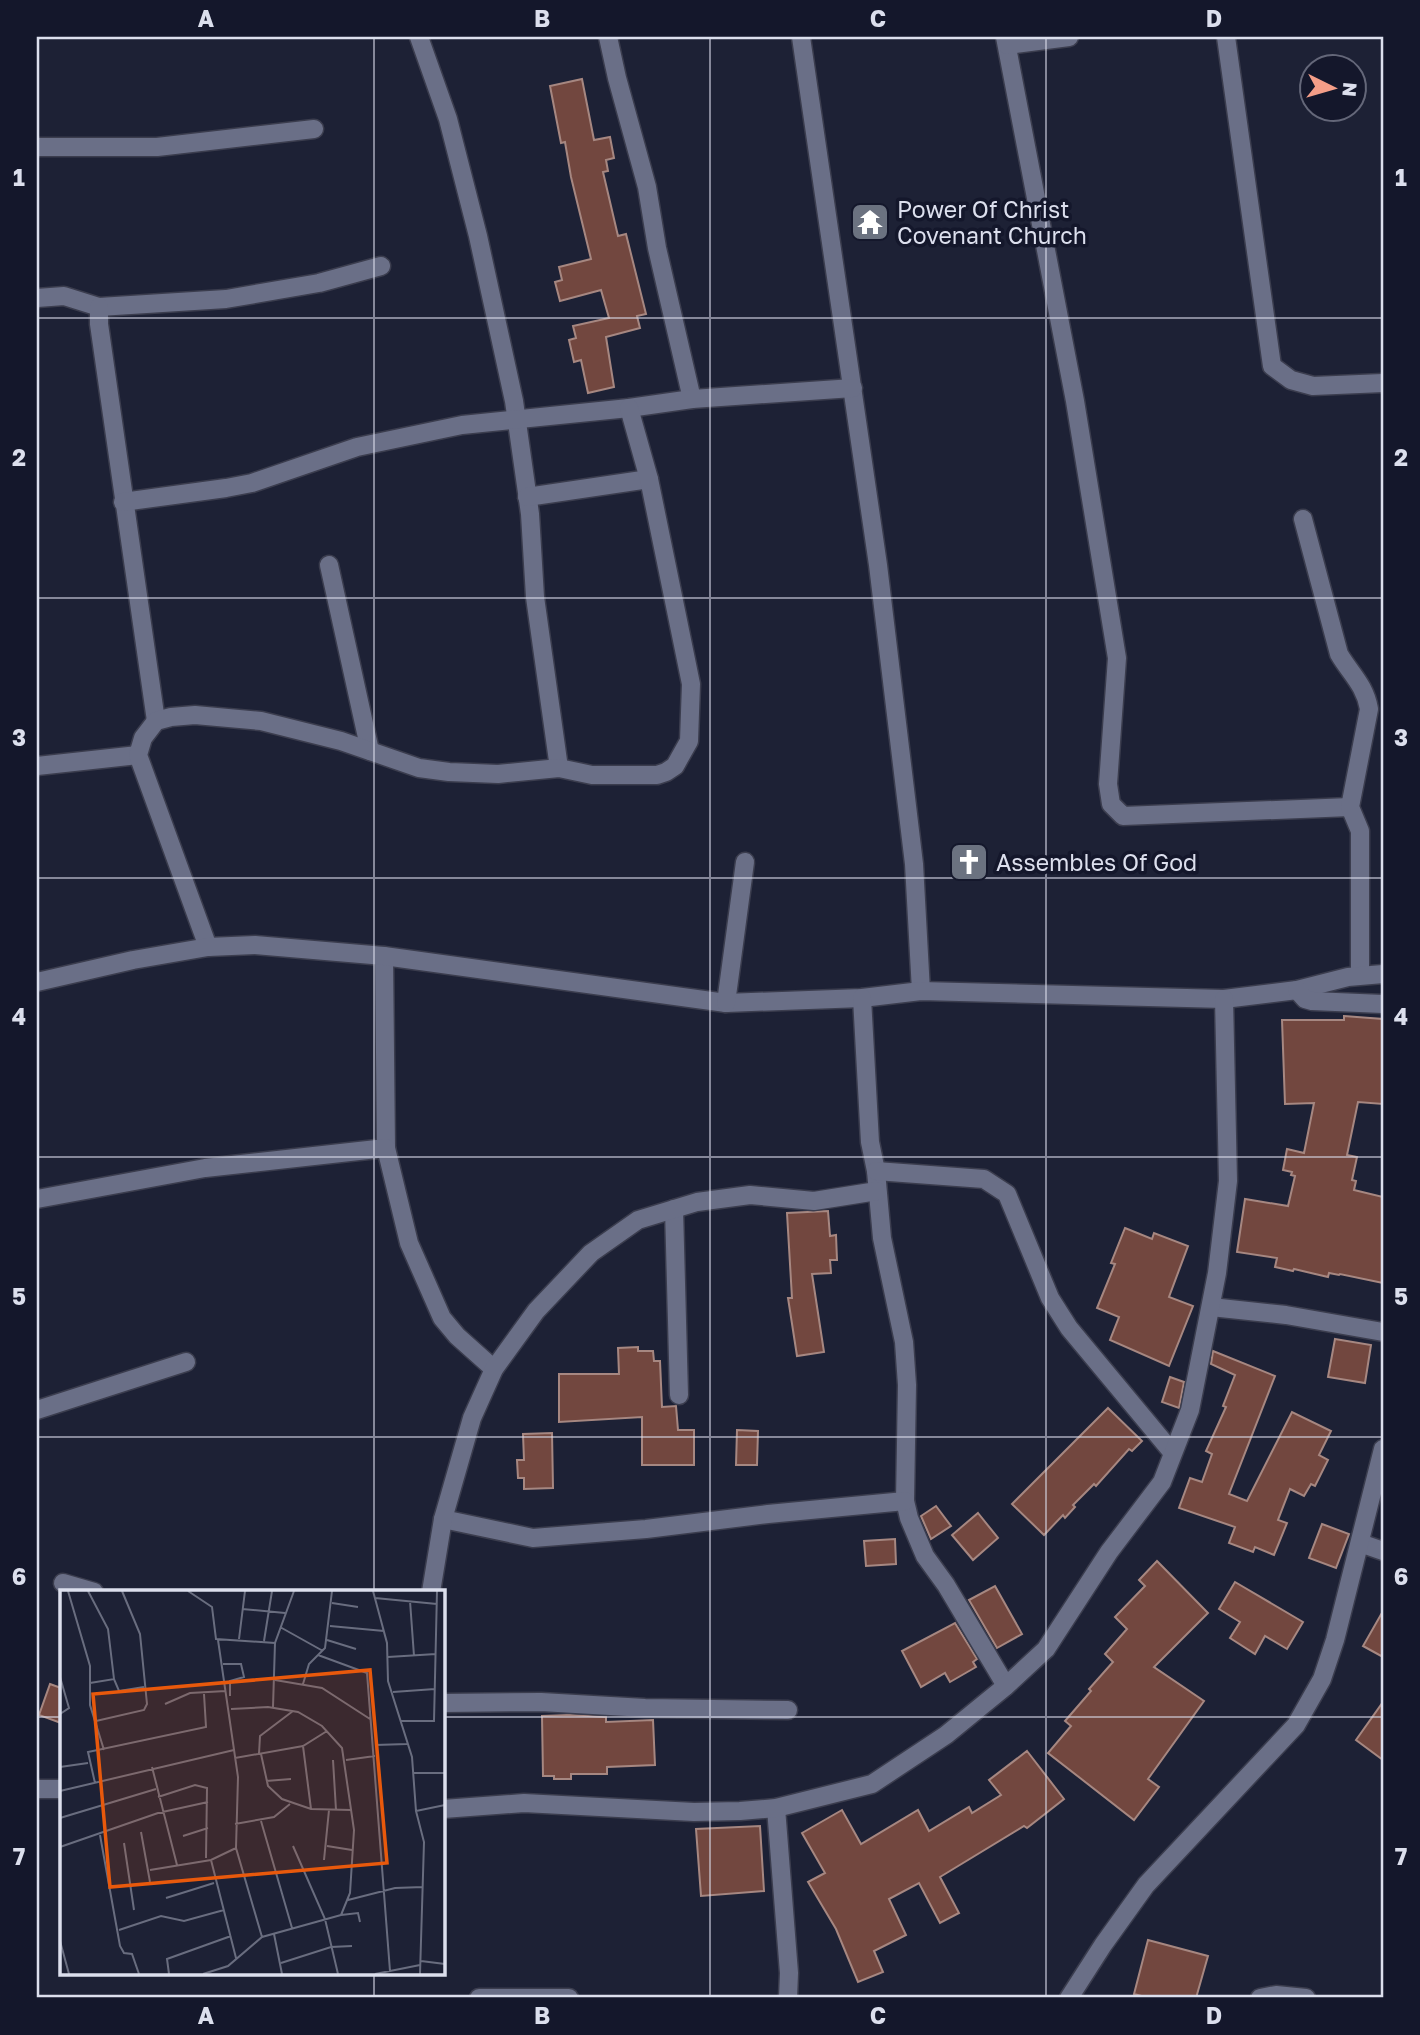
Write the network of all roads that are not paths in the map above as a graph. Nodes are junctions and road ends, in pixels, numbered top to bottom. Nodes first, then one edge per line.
1 (419, 37) edge
2 (608, 37) edge
3 (801, 37) edge
4 (1069, 37) edge
5 (1226, 37) edge
6 (1006, 41) edge
7 (314, 129) dead end
8 (37, 147) edge
9 (381, 266) dead end
10 (37, 298) edge
11 (99, 307) junction
12 (1383, 383) edge
13 (853, 388) junction
14 (692, 399) junction
15 (629, 408) junction
16 (518, 421) junction
17 (649, 479) junction
18 (527, 497) junction
19 (123, 502) junction
20 (1303, 520) dead end
21 (328, 565) dead end
22 (156, 721) junction
23 (370, 751) junction
24 (138, 755) junction
25 (37, 766) edge
26 (559, 768) junction
27 (1350, 807) junction
28 (745, 862) dead end
29 (208, 947) junction
30 (384, 957) junction
31 (1383, 974) edge
32 (1360, 975) junction
33 (37, 982) edge
34 (1297, 990) junction
35 (921, 991) junction
36 (862, 998) junction
37 (1224, 999) junction
38 (726, 1003) junction
39 (1383, 1004) edge
40 (386, 1148) junction
41 (876, 1171) junction
42 (877, 1191) junction
43 (37, 1199) edge
44 (674, 1209) junction
45 (1211, 1307) junction
46 (1383, 1332) edge
47 (186, 1362) dead end
48 (494, 1369) junction
49 (679, 1395) dead end
50 (37, 1410) edge
51 (1383, 1449) edge
52 (1172, 1452) junction
53 (905, 1501) junction
54 (443, 1519) junction
55 (1360, 1543) junction
56 (1383, 1551) edge
57 (63, 1583) dead end
58 (87, 1590) edge
59 (431, 1590) edge
60 (1006, 1686) junction
61 (444, 1703) edge
62 (788, 1710) dead end
63 (37, 1789) edge
64 (60, 1789) edge
65 (776, 1808) junction
66 (444, 1810) edge
67 (479, 1998) edge
68 (569, 1998) edge
69 (788, 1998) edge
70 (1069, 1998) edge
71 (1259, 1998) edge
72 (1306, 1998) edge

1 - 16 street
2 - 14 street
3 - 13 street
4 - 6 street
5 - 12 street
6 - 27 street
7 - 8 street
9 - 11 street
10 - 11 street
11 - 19 street
13 - 14 street
13 - 35 street
14 - 15 street
15 - 16 street
15 - 17 street
16 - 18 street
16 - 19 street
17 - 18 street
17 - 26 street
18 - 26 street
19 - 22 street
20 - 27 street
21 - 23 street
22 - 23 street
22 - 24 street
23 - 26 street
24 - 25 street
24 - 29 street
27 - 32 street
28 - 38 street
29 - 30 street
29 - 33 street
30 - 38 street
30 - 40 street
31 - 32 street
32 - 34 street
34 - 37 street
34 - 39 street
35 - 36 street
35 - 37 street
36 - 38 street
36 - 41 street
37 - 45 street
40 - 43 street
40 - 48 street
41 - 42 street
41 - 52 street
42 - 44 street
42 - 53 street
44 - 48 street
44 - 49 street
45 - 46 street
45 - 52 street
47 - 50 street
48 - 54 street
51 - 55 street
52 - 60 street
53 - 54 street
53 - 60 street
54 - 59 street
55 - 56 street
55 - 70 street
57 - 58 street
60 - 65 street
61 - 62 street
63 - 64 street
65 - 66 street
65 - 69 street
67 - 68 street
71 - 72 street

